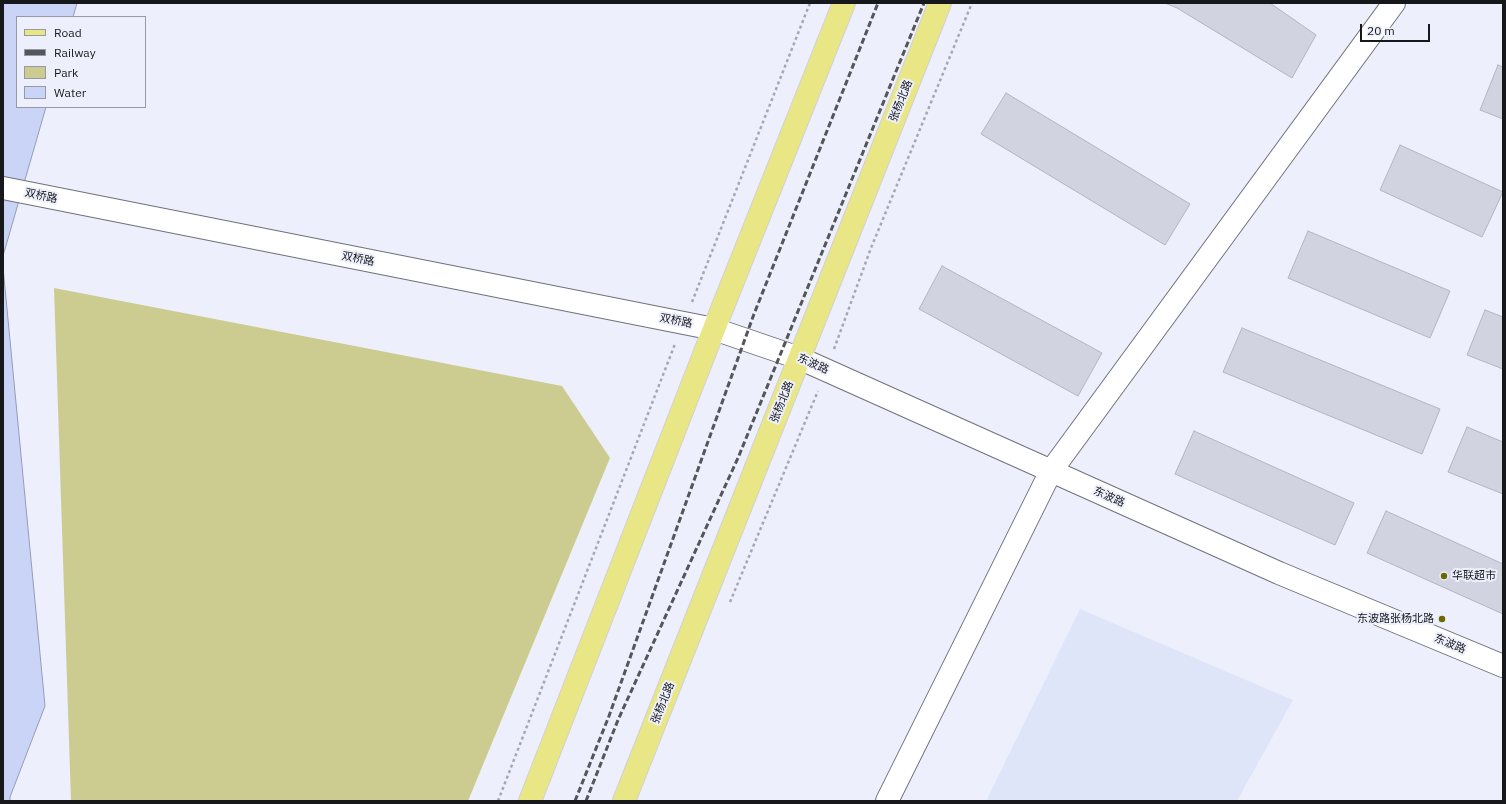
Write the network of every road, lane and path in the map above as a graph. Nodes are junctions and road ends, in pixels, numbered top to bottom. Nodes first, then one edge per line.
1 (810, 3) edge
2 (844, 3) edge
3 (940, 3) edge
4 (972, 3) edge
5 (1394, 3) edge
6 (3, 188) edge
7 (683, 323) junction
8 (714, 329) junction
9 (799, 358) junction
10 (826, 370) junction
11 (1051, 471) junction
12 (728, 607) dead end
13 (1503, 666) edge
14 (498, 801) edge
15 (530, 801) edge
16 (624, 801) edge
17 (887, 801) edge

1 - 7 path
2 - 8 main road
3 - 9 main road, 张杨北路
4 - 10 path
5 - 11 street
6 - 7 street, 双桥路
7 - 8 street, 双桥路
7 - 14 path
8 - 9 street, 东波路
8 - 15 main road
9 - 10 street, 东波路
9 - 16 main road, 张杨北路
10 - 11 street, 东波路
10 - 12 path
11 - 13 street, 东波路
11 - 17 street

